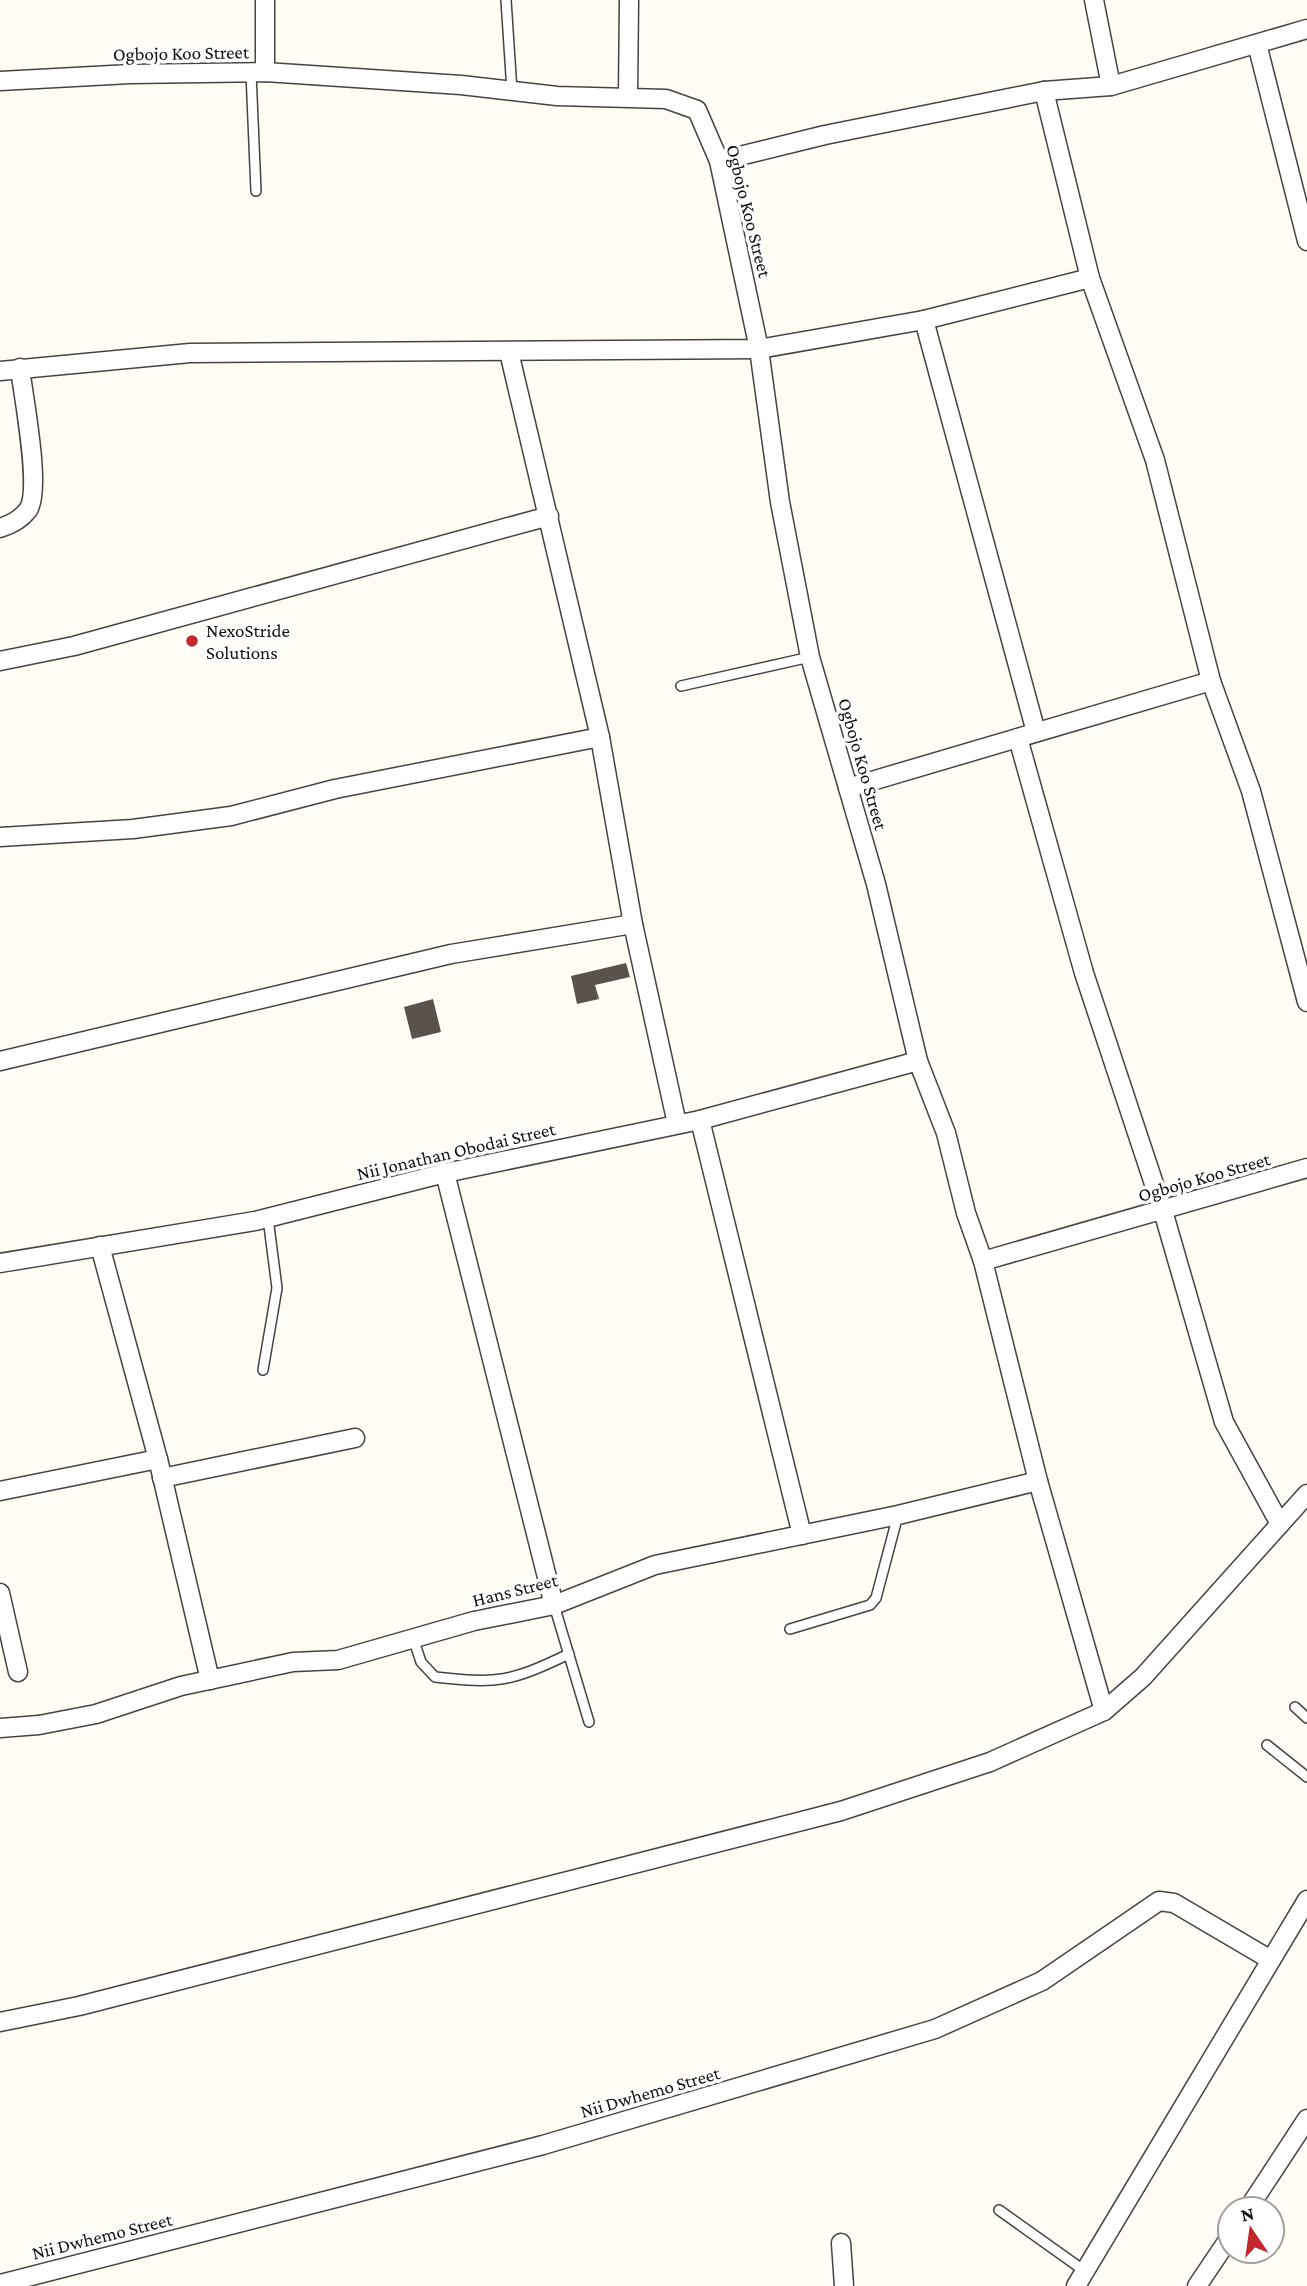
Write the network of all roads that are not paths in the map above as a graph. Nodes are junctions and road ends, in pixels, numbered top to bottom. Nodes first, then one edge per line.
1 (265, 0) edge
2 (506, 0) edge
3 (629, 0) edge
4 (1094, 0) edge
5 (1307, 29) edge
6 (1257, 44) junction
7 (258, 72) junction
8 (0, 81) edge
9 (1111, 86) junction
10 (512, 91) junction
11 (1044, 91) junction
12 (628, 96) junction
13 (719, 162) junction
14 (256, 191) dead end
15 (1307, 241) edge
16 (1090, 278) junction
17 (924, 320) junction
18 (759, 349) junction
19 (509, 352) junction
20 (20, 368) junction
21 (0, 371) edge
22 (549, 516) junction
23 (0, 528) edge
24 (810, 657) junction
25 (0, 661) edge
26 (1211, 681) junction
27 (681, 686) dead end
28 (1036, 732) junction
29 (600, 737) junction
30 (1018, 738) junction
31 (848, 788) junction
32 (0, 837) edge
33 (633, 924) junction
34 (1299, 942) edge
35 (1307, 1002) edge
36 (0, 1061) edge
37 (918, 1061) junction
38 (700, 1120) junction
39 (677, 1124) junction
40 (1307, 1168) edge
41 (445, 1173) junction
42 (1163, 1211) junction
43 (268, 1218) junction
44 (100, 1247) junction
45 (983, 1261) junction
46 (0, 1263) edge
47 (263, 1370) dead end
48 (355, 1438) dead end
49 (158, 1459) junction
50 (162, 1478) junction
51 (1038, 1480) junction
52 (0, 1491) edge
53 (1307, 1494) edge
54 (898, 1515) junction
55 (1280, 1524) junction
56 (802, 1535) junction
57 (0, 1593) edge
58 (554, 1605) junction
59 (790, 1629) dead end
60 (414, 1638) junction
61 (569, 1654) junction
62 (18, 1672) dead end
63 (211, 1680) junction
64 (1295, 1707) dead end
65 (1104, 1711) junction
66 (1307, 1718) edge
67 (589, 1722) dead end
68 (0, 1728) edge
69 (1267, 1745) dead end
70 (1307, 1777) edge
71 (1307, 1899) edge
72 (1270, 1960) junction
73 (0, 2022) edge
74 (1307, 2119) edge
75 (1257, 2195) edge
76 (999, 2210) dead end
77 (841, 2243) dead end
78 (1216, 2258) edge
79 (1081, 2279) edge
80 (0, 2284) edge
81 (844, 2286) edge
82 (1197, 2286) edge

1 - 7 street
2 - 10 lane
3 - 12 street
4 - 9 street
5 - 6 street
6 - 9 street
6 - 15 street
7 - 8 street, Ogbojo Koo Street
7 - 10 street, Ogbojo Koo Street
7 - 14 lane
9 - 11 street
10 - 12 street, Ogbojo Koo Street
11 - 13 street
11 - 16 street
12 - 13 street, Ogbojo Koo Street
13 - 18 street, Ogbojo Koo Street
16 - 17 street
16 - 26 street
17 - 18 street
17 - 28 street
18 - 19 street
18 - 24 street, Ogbojo Koo Street
19 - 20 street
19 - 22 street
20 - 21 street
20 - 23 street
22 - 25 street
22 - 29 street
24 - 27 lane
24 - 31 street, Ogbojo Koo Street
26 - 28 street
26 - 34 street
28 - 30 street
29 - 32 street
29 - 33 street
30 - 31 street
30 - 42 street
31 - 37 street, Ogbojo Koo Street
33 - 36 street
33 - 39 street
34 - 35 street
37 - 38 street, Nii Jonathan Obodai Street
37 - 45 street
38 - 39 street, Nii Jonathan Obodai Street
38 - 56 street
39 - 41 street, Nii Jonathan Obodai Street
40 - 42 street, Ogbojo Koo Street
41 - 43 street, Nii Jonathan Obodai Street
41 - 58 street
42 - 45 street, Ogbojo Koo Street
42 - 55 street
43 - 44 street, Nii Jonathan Obodai Street
43 - 47 lane
44 - 46 street, Nii Jonathan Obodai Street
44 - 49 street
45 - 51 street
48 - 50 street
49 - 50 street
49 - 52 street
50 - 63 street
51 - 54 street, Hans Street
51 - 65 street
53 - 55 street
54 - 56 street, Hans Street
54 - 59 lane
55 - 65 street
56 - 58 street, Hans Street
57 - 62 street
58 - 60 street, Hans Street
58 - 61 lane
60 - 61 lane
60 - 63 street, Hans Street
61 - 67 lane
63 - 68 street, Hans Street
64 - 66 lane
65 - 73 street
69 - 70 lane
71 - 72 street
72 - 79 street
72 - 80 street, Nii Dwhemo Street
74 - 75 street
76 - 79 lane
77 - 81 street
78 - 82 street

